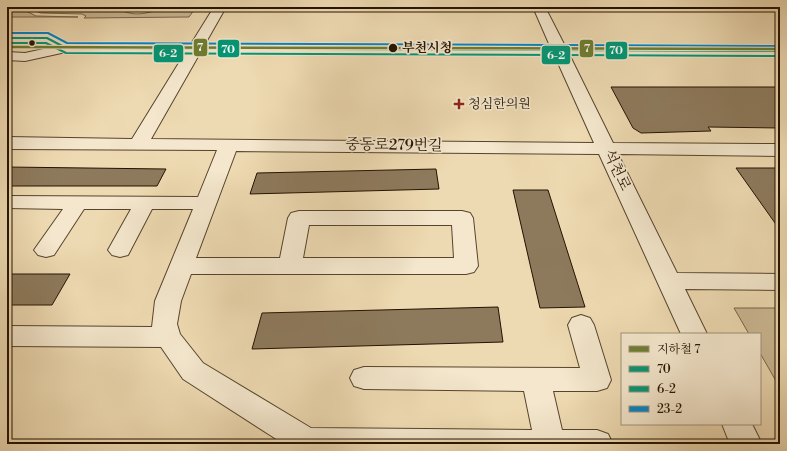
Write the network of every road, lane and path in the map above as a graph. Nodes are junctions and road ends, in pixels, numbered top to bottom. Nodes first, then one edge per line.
1 (220, 7) edge
2 (539, 7) edge
3 (7, 38) edge
4 (66, 48) junction
5 (196, 49) junction
6 (561, 50) junction
7 (780, 51) edge
8 (7, 56) edge
9 (7, 143) edge
10 (139, 143) junction
11 (229, 144) junction
12 (606, 147) junction
13 (780, 150) edge
14 (77, 203) junction
15 (145, 203) junction
16 (206, 203) junction
17 (8, 204) edge
18 (46, 250) dead end
19 (120, 250) dead end
20 (181, 266) junction
21 (290, 266) junction
22 (669, 281) junction
23 (780, 282) edge
24 (581, 324) dead end
25 (694, 333) edge
26 (7, 336) edge
27 (168, 337) junction
28 (364, 378) dead end
29 (536, 379) junction
30 (737, 425) edge
31 (307, 443) edge
32 (550, 444) edge
33 (597, 444) edge
34 (746, 444) edge

1 - 5 street
2 - 6 street, 석천로
3 - 4 street
4 - 5 street
4 - 8 street
5 - 6 street
5 - 10 street
6 - 7 street
6 - 12 street, 석천로
9 - 10 street, 중동로279번길
10 - 11 street, 중동로279번길
11 - 12 street, 중동로279번길
11 - 16 street
12 - 13 street, 중동로279번길
12 - 22 street, 석천로
14 - 15 street
14 - 17 street
14 - 18 street
15 - 16 street
15 - 19 street
16 - 20 street
20 - 21 street
20 - 27 street
21 - 21 street
22 - 23 street
22 - 25 street, 석천로
24 - 29 street
26 - 27 street
27 - 31 street
28 - 29 street
29 - 32 street
30 - 34 street
31 - 32 street
32 - 33 street

